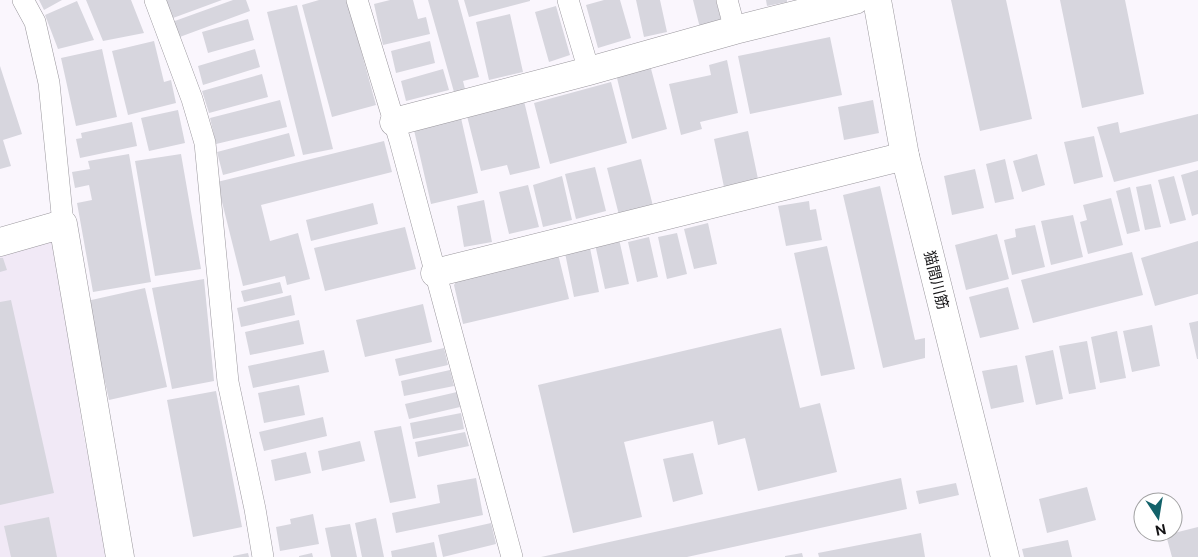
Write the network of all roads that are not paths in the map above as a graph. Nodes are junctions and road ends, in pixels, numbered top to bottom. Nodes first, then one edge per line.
1 (23, 0) edge
2 (155, 0) edge
3 (358, 0) edge
4 (568, 0) edge
5 (727, 0) edge
6 (854, 0) edge
7 (877, 0) edge
8 (735, 30) junction
9 (589, 71) junction
10 (394, 122) junction
11 (905, 156) junction
12 (63, 224) junction
13 (0, 242) edge
14 (435, 273) junction
15 (120, 557) edge
16 (263, 557) edge
17 (512, 557) edge
18 (1005, 557) edge

1 - 12 lane
2 - 16 lane
3 - 10 lane
4 - 9 lane
5 - 8 lane
6 - 8 street
7 - 11 street, 猫間川筋
8 - 9 street
9 - 10 street
10 - 14 lane
11 - 14 street
11 - 18 street, 猫間川筋
12 - 13 street
12 - 15 street
14 - 17 lane

